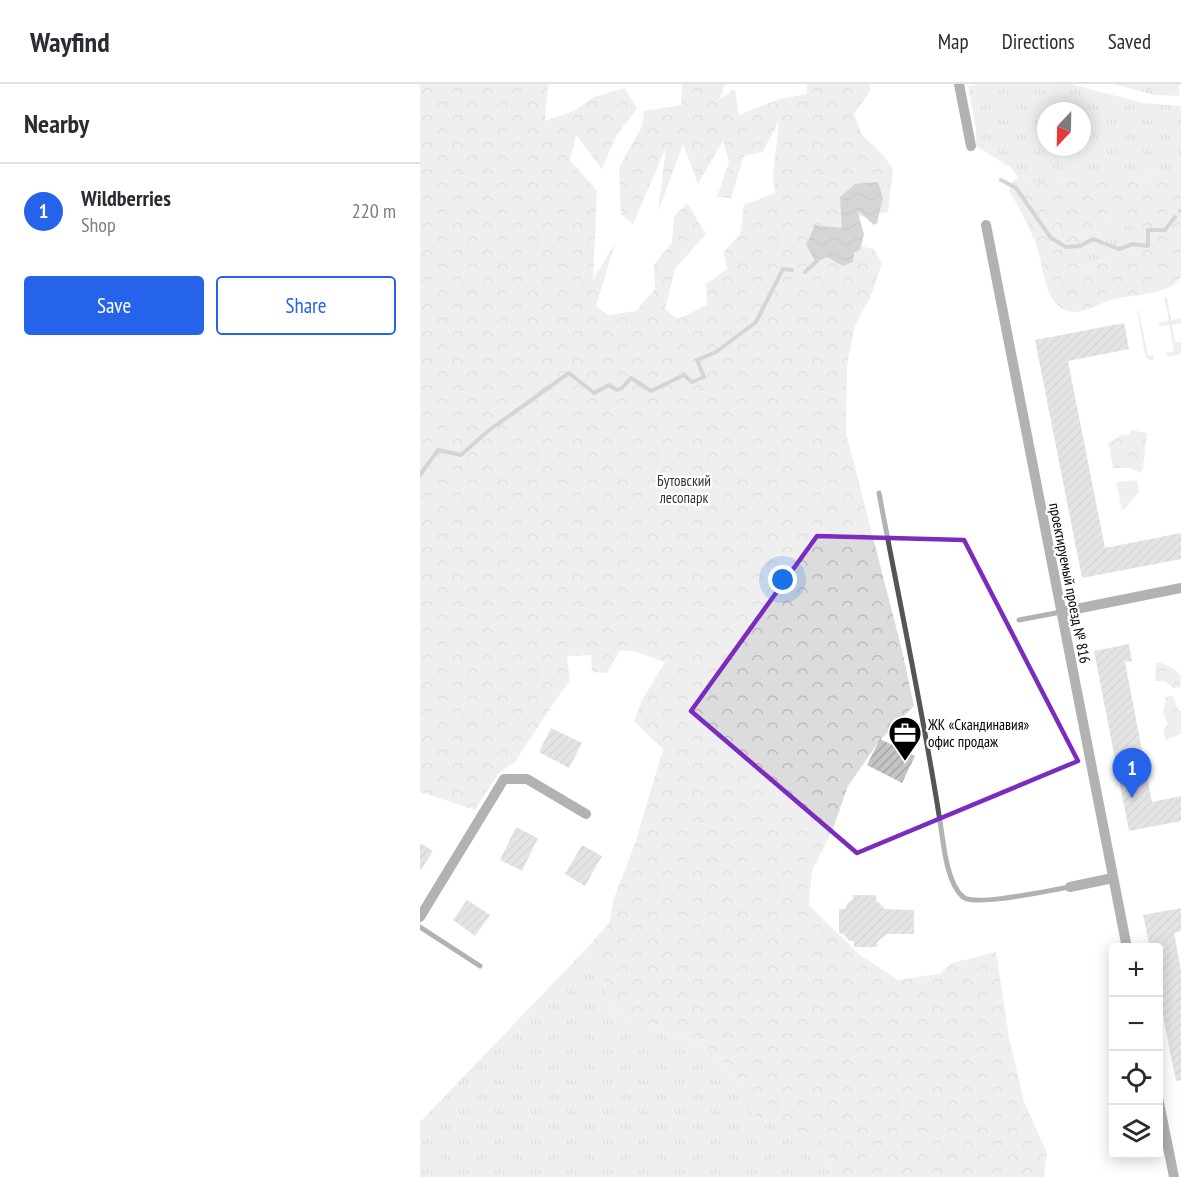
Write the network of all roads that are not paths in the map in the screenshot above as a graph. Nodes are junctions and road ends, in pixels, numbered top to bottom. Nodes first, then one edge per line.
1 (960, 84) edge
2 (971, 146) dead end
3 (986, 225) dead end
4 (879, 493) dead end
5 (1181, 588) edge
6 (1060, 612) junction
7 (1019, 620) dead end
8 (586, 814) dead end
9 (1113, 878) junction
10 (1070, 887) joint
11 (420, 917) edge
12 (420, 927) edge
13 (1126, 943) edge
14 (480, 966) dead end
15 (1159, 1105) edge
16 (1174, 1177) edge

1 - 2 street
3 - 6 street, проектируемый проезд № 816
4 - 10 lane
5 - 6 street
6 - 7 lane
6 - 9 street, проектируемый проезд № 816
8 - 11 street
9 - 10 street
9 - 13 street, проектируемый проезд № 816
12 - 14 lane
15 - 16 street

